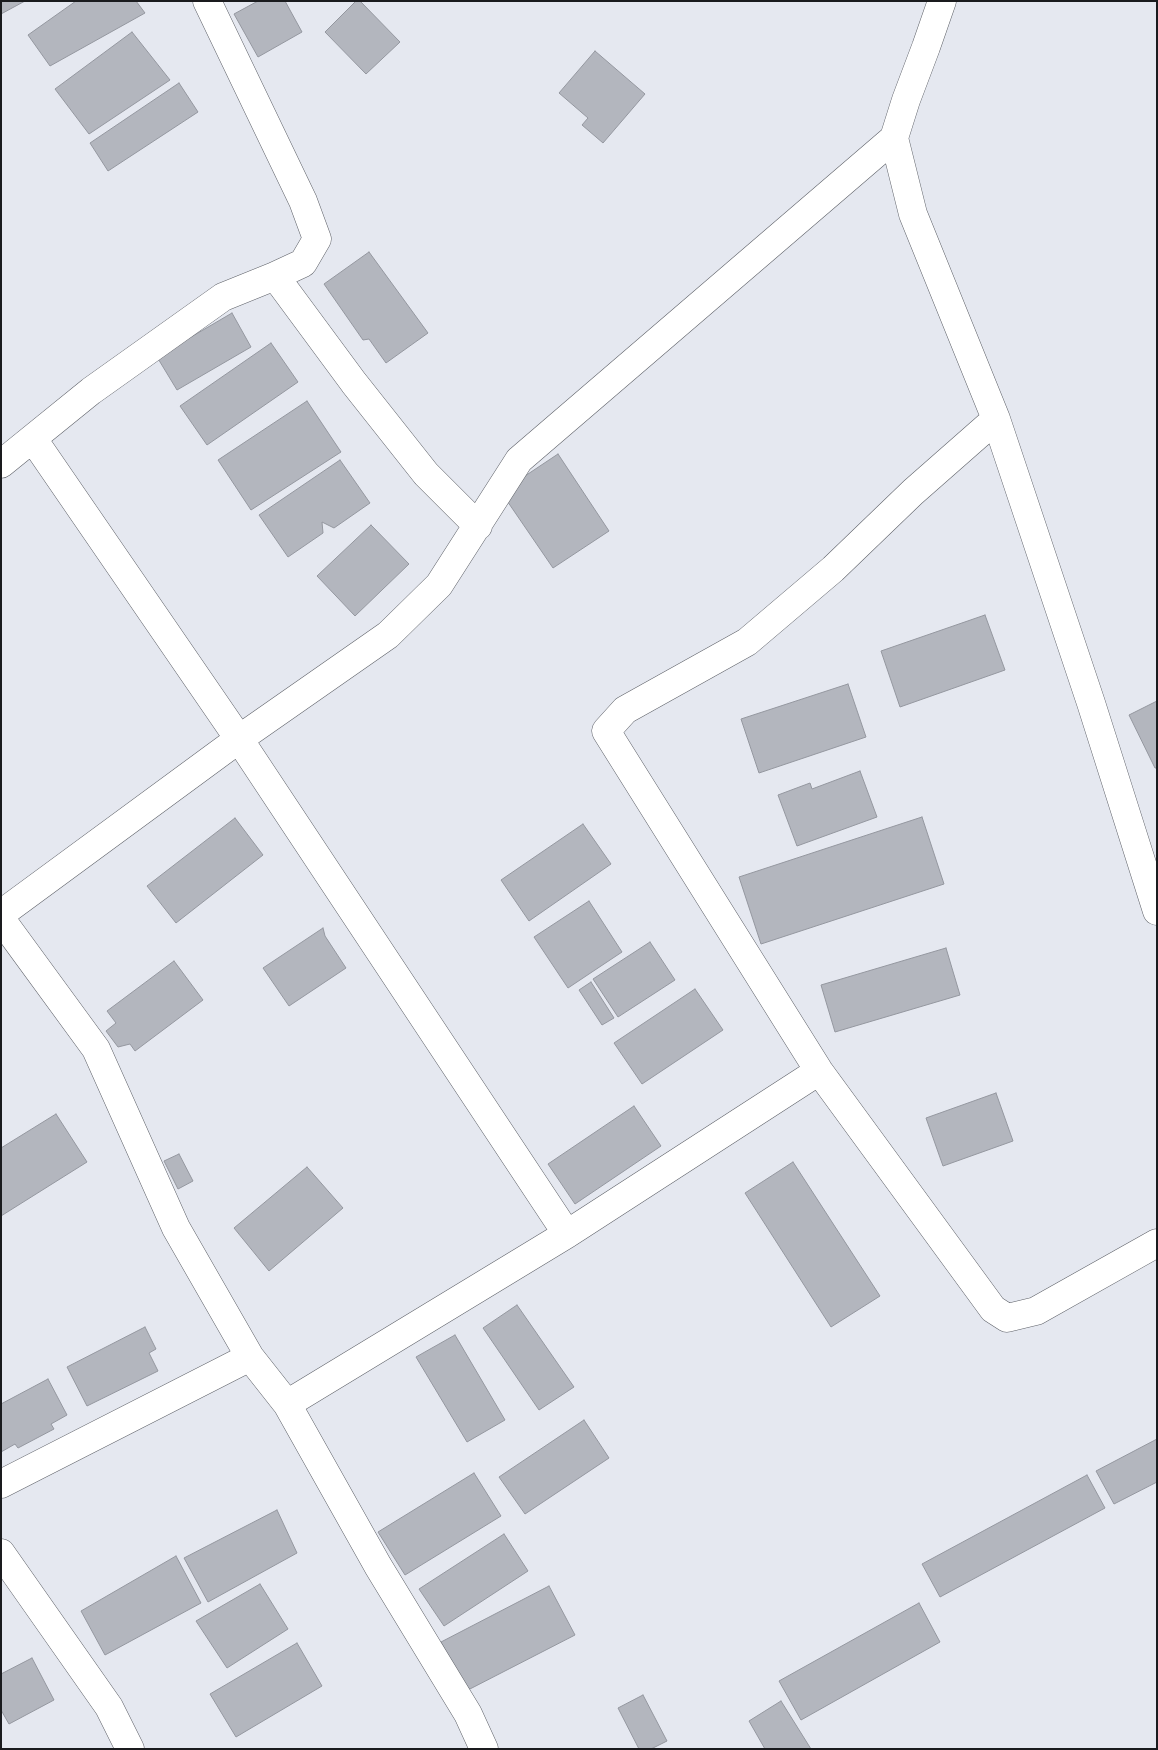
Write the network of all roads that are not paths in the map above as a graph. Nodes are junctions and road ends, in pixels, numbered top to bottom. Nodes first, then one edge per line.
1 (207, 1) edge
2 (942, 1) edge
3 (894, 138) junction
4 (275, 276) junction
5 (996, 419) junction
6 (33, 439) junction
7 (1, 464) edge
8 (478, 526) junction
9 (239, 739) junction
10 (1157, 911) edge
11 (1, 914) edge
12 (1, 919) edge
13 (819, 1071) junction
14 (567, 1234) junction
15 (1157, 1243) edge
16 (250, 1357) junction
17 (287, 1404) junction
18 (1, 1484) edge
19 (1, 1553) edge
20 (130, 1749) edge
21 (484, 1749) edge

1 - 4 street
2 - 3 street
3 - 5 street
3 - 8 street
4 - 6 street
4 - 8 street
5 - 10 street
5 - 13 street
6 - 7 street
6 - 9 street
8 - 9 street
9 - 11 street
9 - 14 street
12 - 16 street
13 - 14 street
13 - 15 street
14 - 17 street
16 - 17 street
16 - 18 street
17 - 21 street
19 - 20 street

